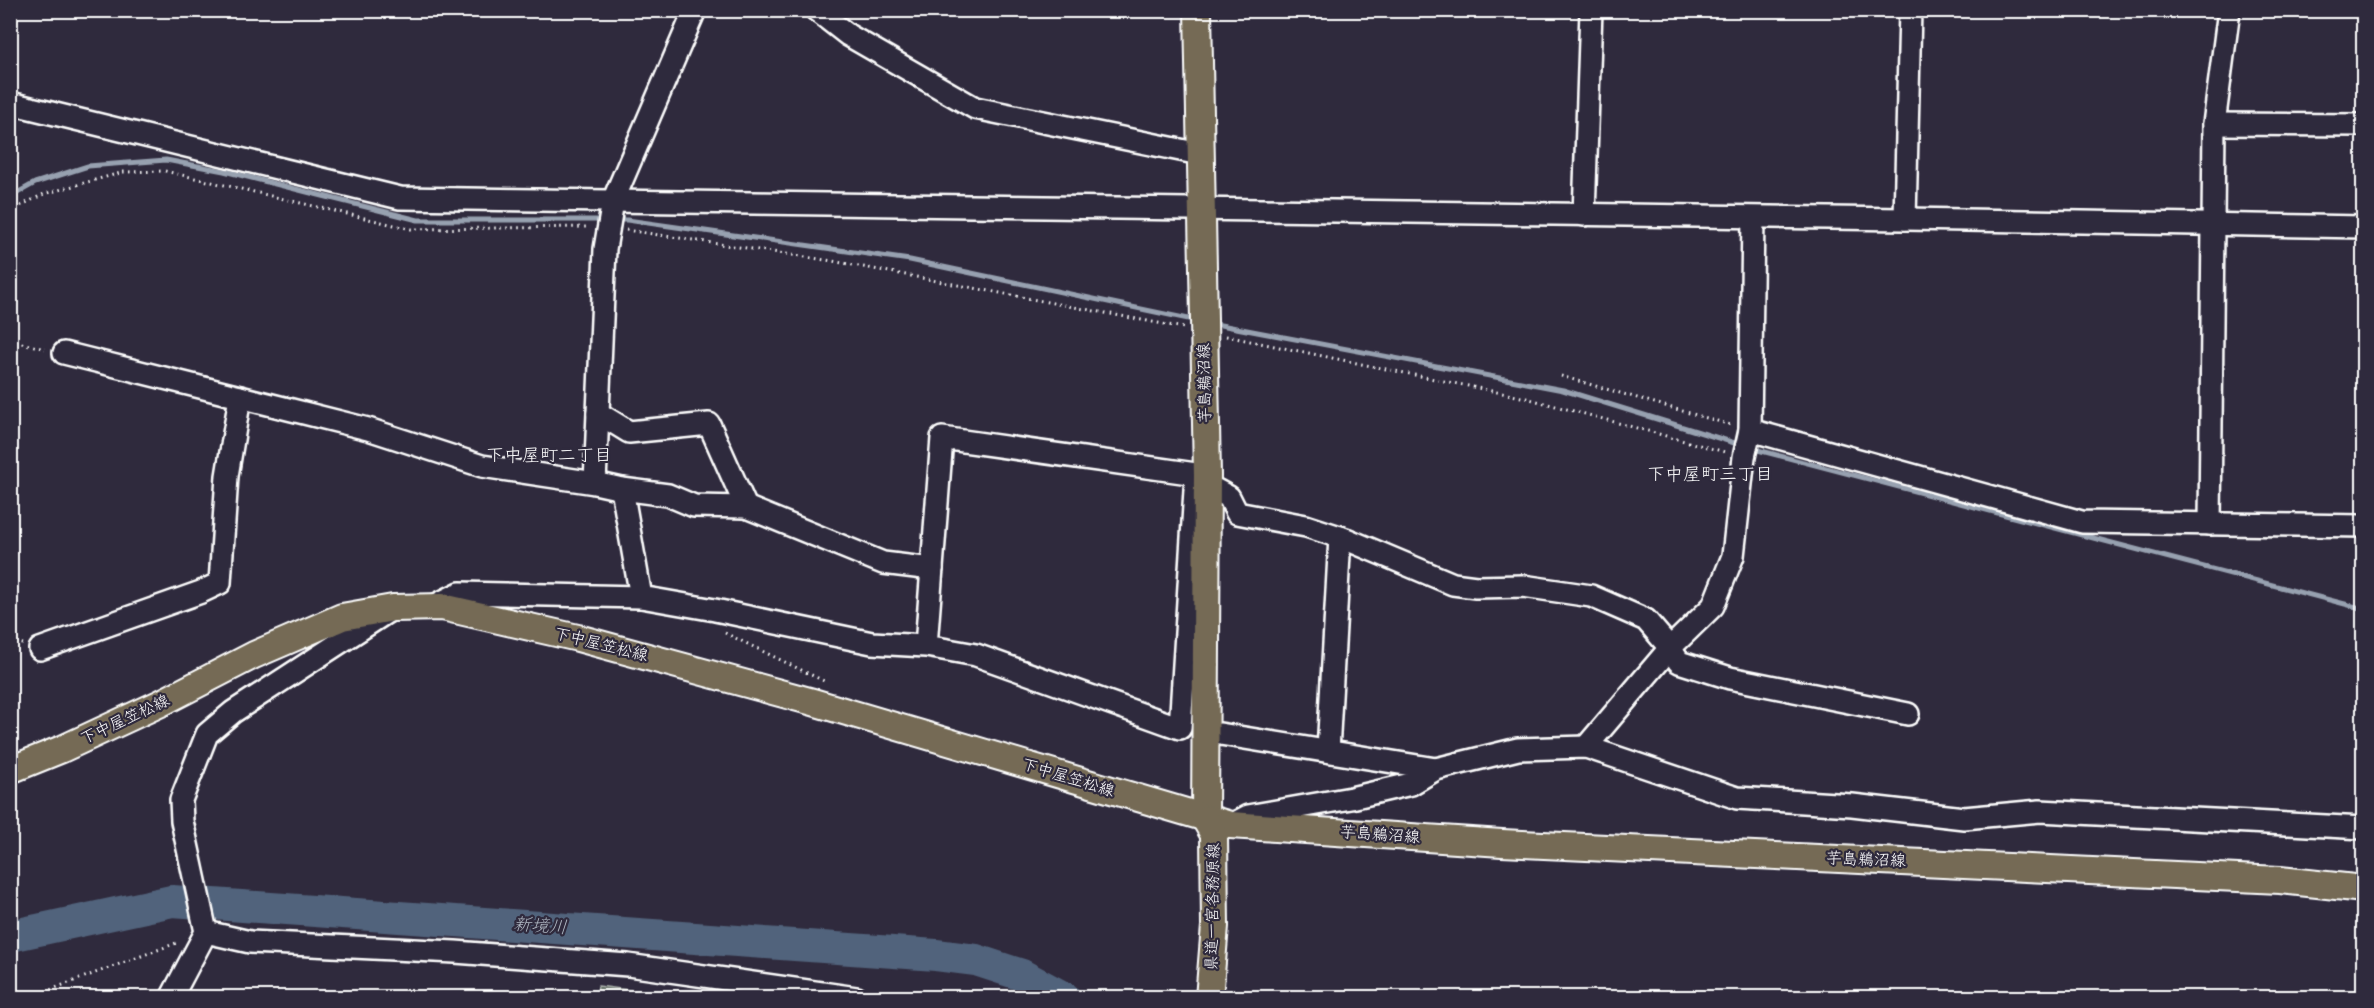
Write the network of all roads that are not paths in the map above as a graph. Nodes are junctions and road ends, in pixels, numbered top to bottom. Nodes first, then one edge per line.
1 (695, 10) edge
2 (816, 10) edge
3 (1198, 10) edge
4 (1591, 10) edge
5 (1910, 10) edge
6 (2229, 10) edge
7 (10, 103) edge
8 (2214, 124) junction
9 (2364, 125) edge
10 (1200, 154) junction
11 (613, 201) junction
12 (1201, 210) junction
13 (1584, 215) junction
14 (1753, 218) junction
15 (1905, 219) junction
16 (2215, 225) junction
17 (2364, 228) edge
18 (64, 353) road end
19 (240, 397) junction
20 (598, 413) junction
21 (1747, 444) junction
22 (1203, 478) junction
23 (595, 483) junction
24 (622, 489) junction
25 (746, 507) junction
26 (2210, 524) junction
27 (2364, 526) edge
28 (1340, 537) junction
29 (932, 568) junction
30 (641, 597) junction
31 (393, 608) junction
32 (430, 608) junction
33 (926, 646) junction
34 (1670, 648) junction
35 (40, 649) dead end
36 (1908, 714) dead end
37 (1220, 734) dead end
38 (1586, 747) junction
39 (1328, 751) junction
40 (1436, 769) junction
41 (10, 770) edge
42 (1205, 819) junction
43 (1230, 825) junction
44 (2364, 828) edge
45 (2364, 889) edge
46 (206, 932) junction
47 (171, 998) edge
48 (857, 998) edge
49 (1209, 998) edge

1 - 11 street
2 - 10 street
3 - 10 main road, 芋島鵜沼線
4 - 13 street
5 - 15 street
6 - 8 street
7 - 11 street
8 - 9 street
8 - 16 street
10 - 12 main road, 芋島鵜沼線
11 - 12 street
11 - 20 street
12 - 13 street
12 - 22 main road, 芋島鵜沼線
13 - 14 street
14 - 15 street
14 - 21 street
15 - 16 street
16 - 17 street
16 - 26 street
18 - 19 street
19 - 23 street
19 - 35 street
20 - 23 street
20 - 25 street
21 - 26 street
21 - 34 street
22 - 28 street
22 - 29 street
22 - 33 street
22 - 42 main road, 芋島鵜沼線
23 - 24 street
24 - 25 street
24 - 30 street
25 - 29 street
26 - 27 street
28 - 34 street
28 - 39 street
29 - 33 street
30 - 32 street
30 - 33 street
31 - 32 main road, 下中屋笠松線
31 - 41 main road, 下中屋笠松線
31 - 46 street
32 - 42 main road, 下中屋笠松線
34 - 36 street
34 - 38 street
37 - 39 street
38 - 40 street
38 - 44 street
39 - 40 street
40 - 43 street
42 - 43 main road, 芋島鵜沼線
42 - 49 main road, 県道一宮各務原線
43 - 45 main road, 芋島鵜沼線
46 - 47 street
46 - 48 street

